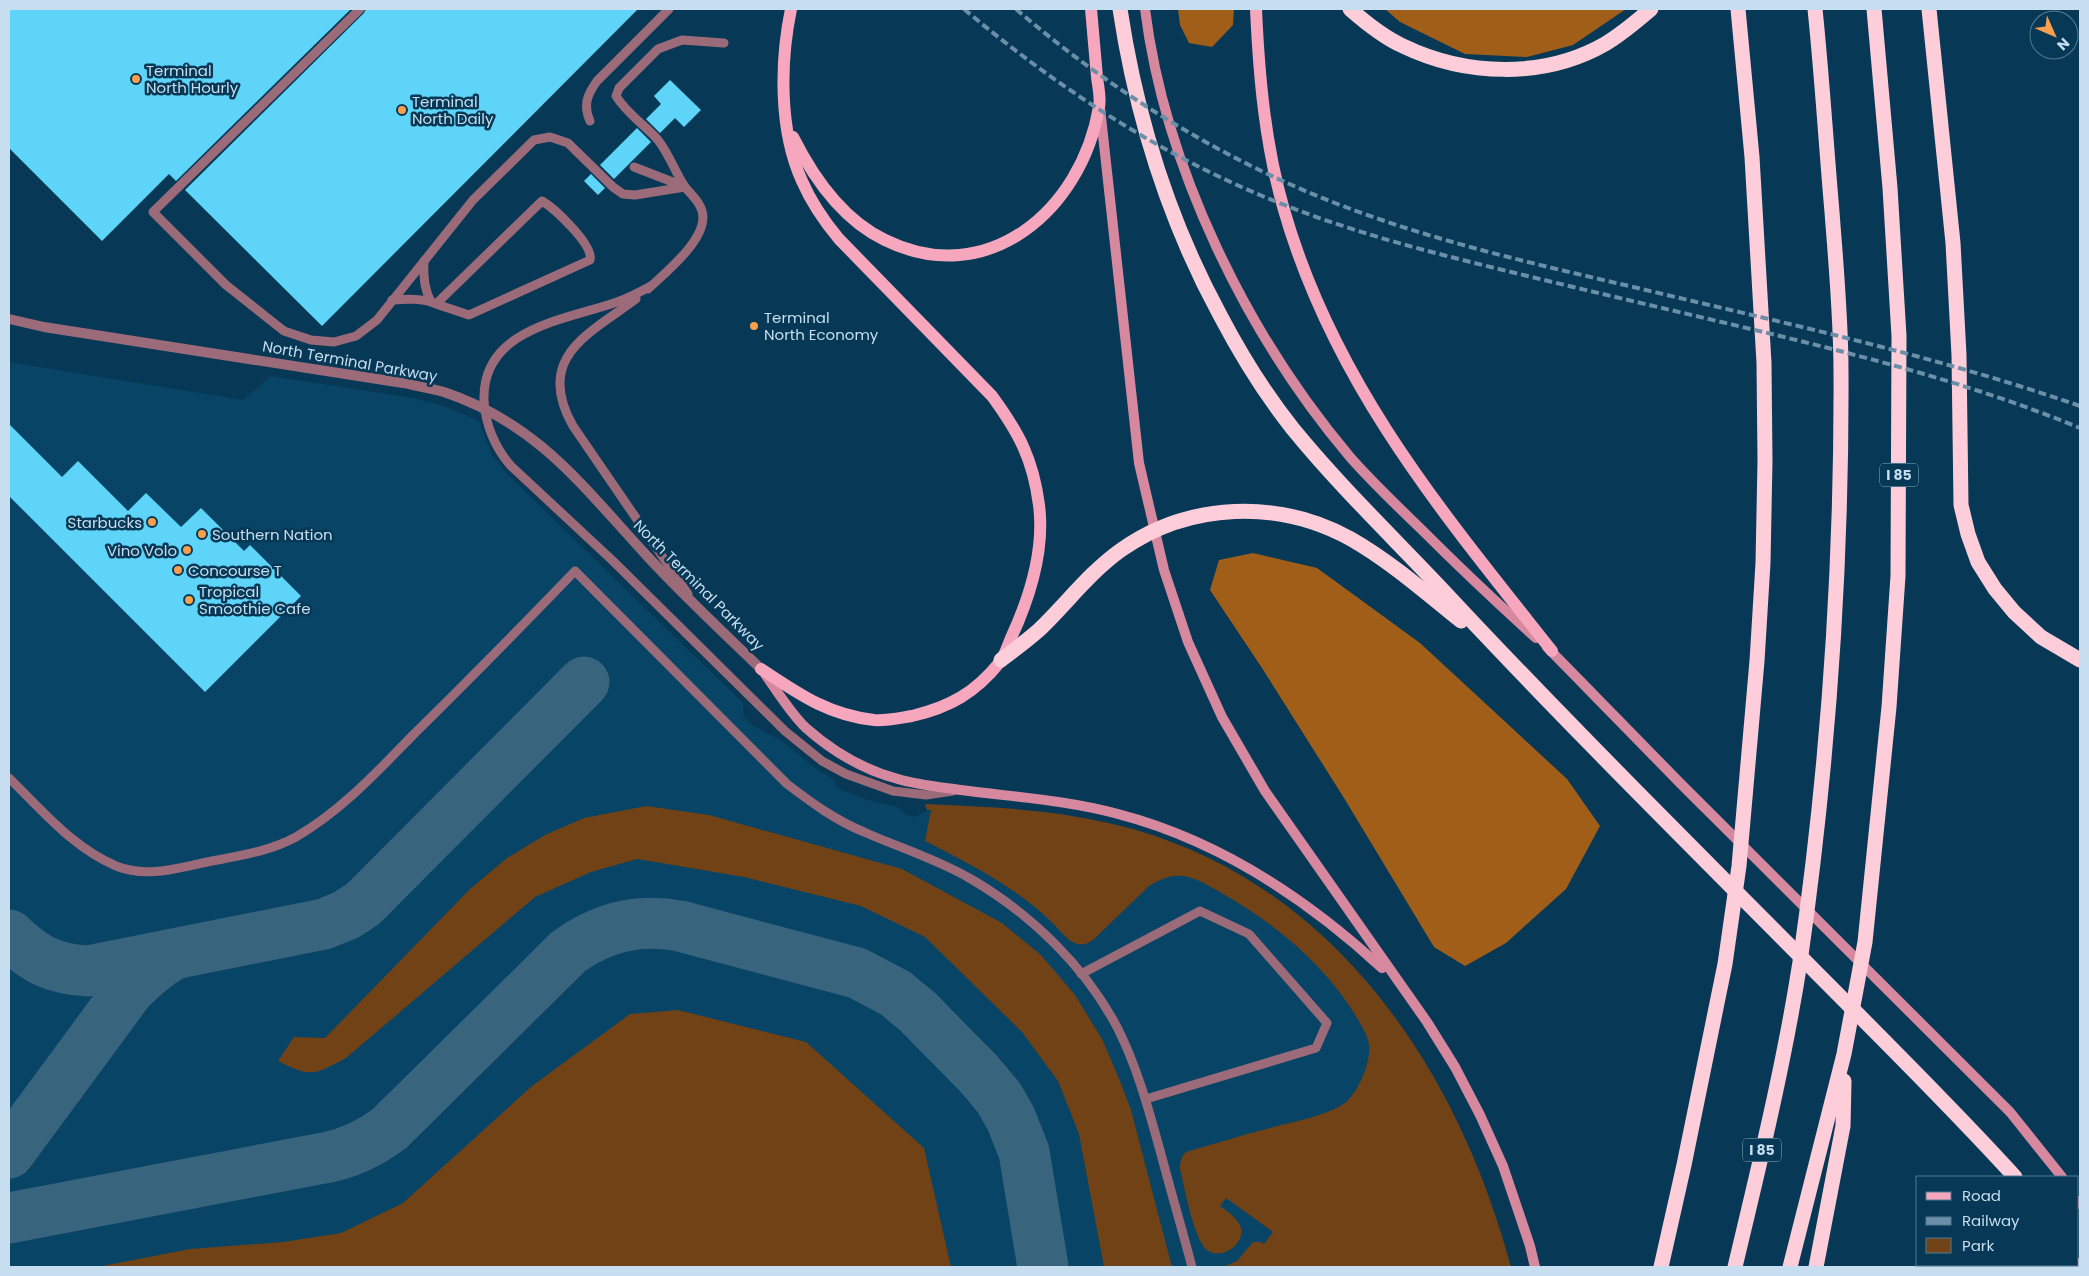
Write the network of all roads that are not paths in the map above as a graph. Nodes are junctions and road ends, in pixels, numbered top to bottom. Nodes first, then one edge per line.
1 (360, 9) edge
2 (669, 9) edge
3 (791, 9) edge
4 (1091, 9) edge
5 (1120, 9) edge
6 (1145, 9) edge
7 (1256, 9) edge
8 (1350, 9) edge
9 (1651, 9) edge
10 (1738, 9) edge
11 (1815, 9) edge
12 (1874, 9) edge
13 (1929, 9) edge
14 (724, 43) dead end
15 (1100, 105) junction
16 (590, 121) dead end
17 (787, 126) junction
18 (634, 167) dead end
19 (685, 188) junction
20 (424, 261) junction
21 (651, 286) junction
22 (392, 300) junction
23 (434, 303) junction
24 (9, 319) edge
25 (704, 614) junction
26 (1552, 651) junction
27 (1504, 656) junction
28 (1001, 660) junction
29 (2080, 660) edge
30 (761, 669) junction
31 (9, 778) edge
32 (960, 790) junction
33 (1081, 974) junction
34 (1396, 980) junction
35 (1844, 1054) junction
36 (1146, 1099) junction
37 (2014, 1176) edge
38 (2061, 1176) edge
39 (1192, 1267) edge
40 (1535, 1267) edge
41 (1661, 1267) edge
42 (1735, 1267) edge
43 (1790, 1267) edge
44 (1816, 1267) edge

1 - 22 lane
2 - 16 lane
3 - 17 main road
4 - 15 main road
5 - 27 highway
6 - 26 main road
7 - 26 main road
8 - 9 highway
10 - 41 highway
11 - 42 highway, I 85
12 - 35 highway, I 85
13 - 29 highway
14 - 19 lane
15 - 17 main road
15 - 34 main road
17 - 28 main road
18 - 19 lane
19 - 20 lane
19 - 21 lane
20 - 22 lane
20 - 23 lane
21 - 25 lane
21 - 32 lane
22 - 23 lane
23 - 23 lane
24 - 25 street, North Terminal Parkway
25 - 30 street, North Terminal Parkway
26 - 38 main road
27 - 28 highway
27 - 37 highway
28 - 30 main road
30 - 32 main road
31 - 33 lane
32 - 34 main road
33 - 36 lane
33 - 36 lane
34 - 40 main road
35 - 43 highway, I 85
35 - 44 highway
36 - 39 lane

